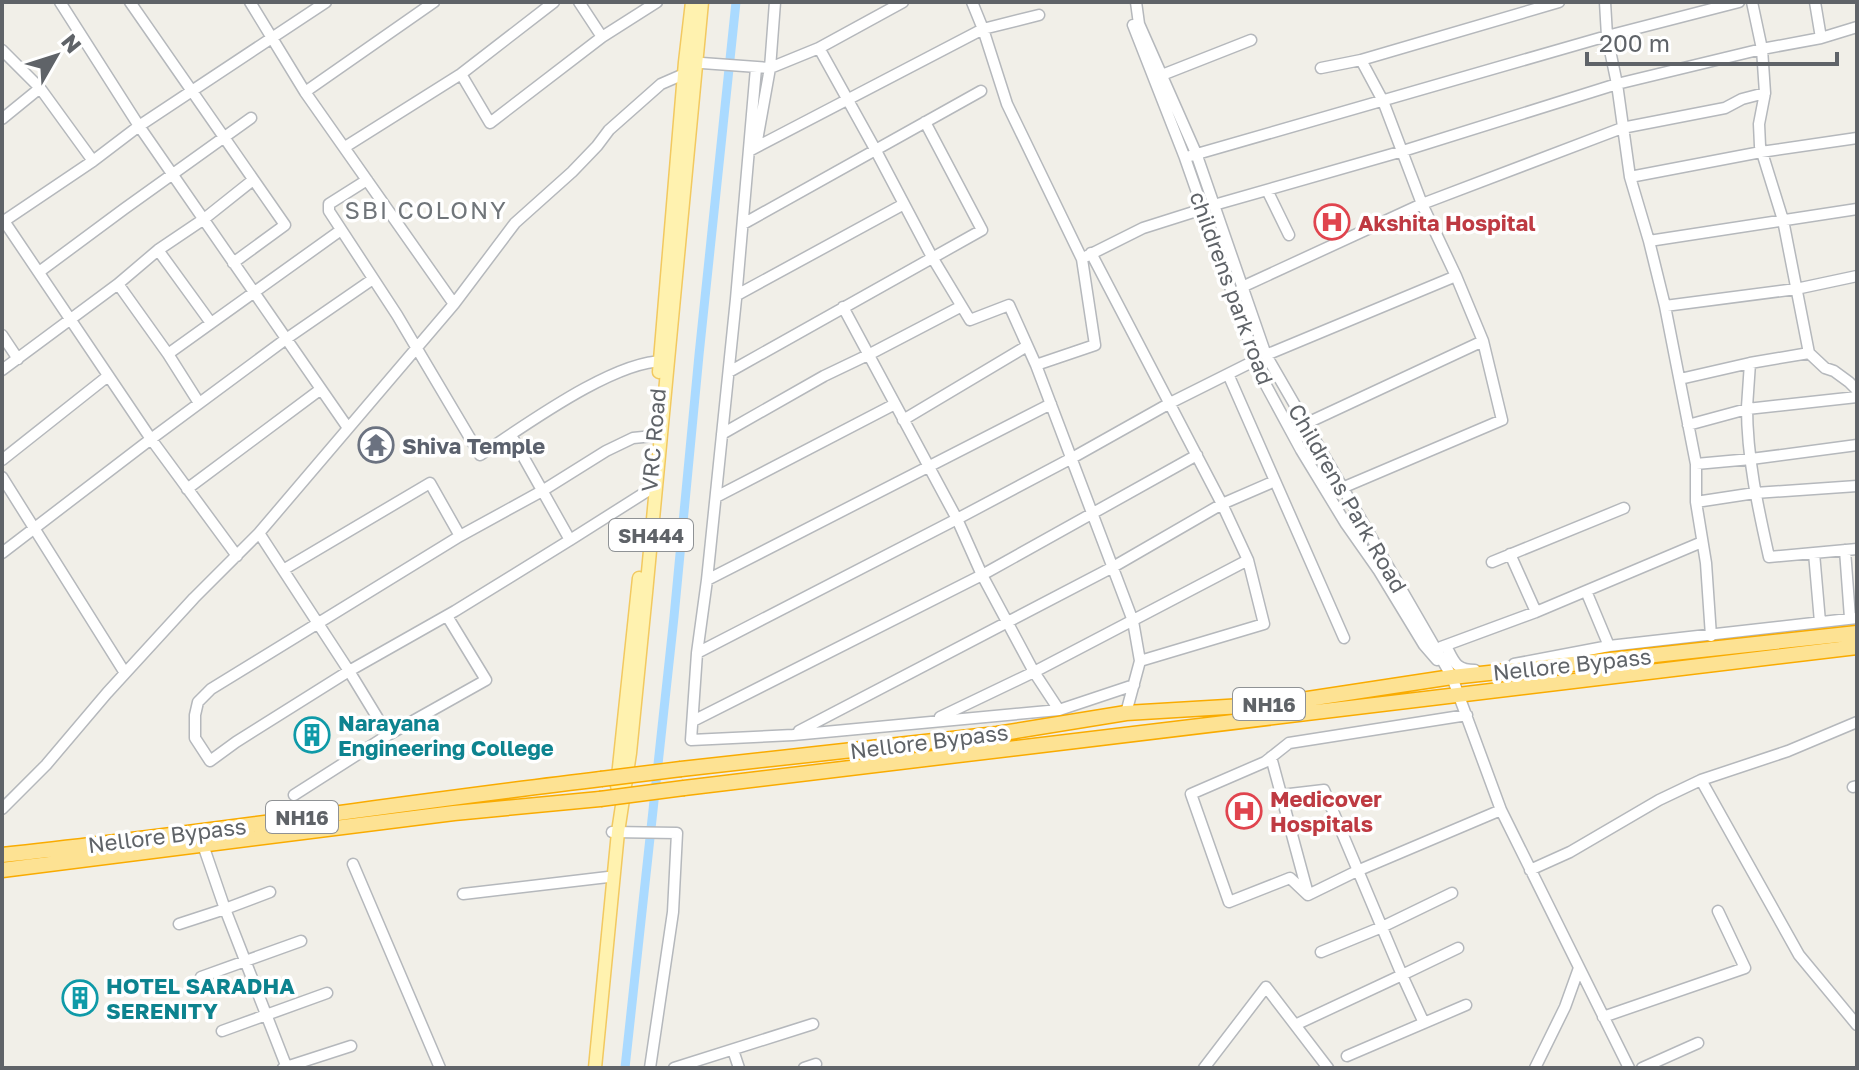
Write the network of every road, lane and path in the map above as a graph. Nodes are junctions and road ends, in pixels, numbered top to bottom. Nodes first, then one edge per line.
1 (60, 2) edge
2 (130, 2) edge
3 (250, 2) edge
4 (326, 2) edge
5 (434, 2) edge
6 (554, 2) edge
7 (579, 2) edge
8 (657, 2) edge
9 (692, 2) edge
10 (702, 2) edge
11 (775, 2) edge
12 (903, 2) edge
13 (972, 2) edge
14 (1129, 2) edge
15 (1136, 2) edge
16 (1559, 2) edge
17 (1605, 2) edge
18 (1739, 2) edge
19 (1752, 2) edge
20 (1815, 2) edge
21 (1039, 15) dead end
22 (1857, 27) edge
23 (983, 29) junction
24 (1607, 36) junction
25 (602, 37) junction
26 (1821, 38) junction
27 (273, 39) junction
28 (1251, 40) dead end
29 (819, 48) junction
30 (1762, 49) junction
31 (2, 50) edge
32 (1361, 60) junction
33 (688, 66) junction
34 (751, 67) junction
35 (770, 68) junction
36 (1321, 68) dead end
37 (461, 74) junction
38 (1162, 75) junction
39 (1617, 84) junction
40 (40, 88) junction
41 (981, 91) dead end
42 (192, 92) junction
43 (305, 92) junction
44 (1765, 93) junction
45 (848, 100) junction
46 (1383, 101) junction
47 (251, 118) dead end
48 (2, 119) edge
49 (925, 122) junction
50 (139, 126) junction
51 (1622, 128) junction
52 (1857, 138) edge
53 (224, 139) junction
54 (345, 147) junction
55 (752, 149) junction
56 (875, 149) junction
57 (1403, 151) junction
58 (1761, 152) junction
59 (1190, 156) junction
60 (93, 161) junction
61 (173, 174) junction
62 (1630, 177) junction
63 (253, 180) junction
64 (367, 180) junction
65 (1267, 190) junction
66 (904, 204) junction
67 (1422, 204) junction
68 (1208, 207) junction
69 (1857, 209) edge
70 (204, 219) junction
71 (1783, 220) junction
72 (743, 224) junction
73 (341, 230) junction
74 (1289, 235) dead end
75 (1649, 241) junction
76 (158, 250) junction
77 (1087, 256) junction
78 (932, 257) junction
79 (233, 263) junction
80 (39, 272) junction
81 (1456, 276) junction
82 (1857, 276) edge
83 (373, 279) junction
84 (118, 284) junction
85 (1242, 287) junction
86 (1796, 289) junction
87 (254, 292) junction
88 (737, 295) junction
89 (454, 304) junction
90 (1665, 306) junction
91 (843, 307) junction
92 (960, 307) junction
93 (70, 319) junction
94 (211, 323) junction
95 (2, 335) edge
96 (286, 339) junction
97 (1483, 341) junction
98 (1027, 346) junction
99 (416, 348) junction
100 (1809, 353) junction
101 (168, 354) junction
102 (870, 354) junction
103 (1261, 358) junction
104 (18, 359) junction
105 (664, 361) junction
106 (1750, 363) junction
107 (1036, 365) junction
108 (2, 370) edge
109 (729, 372) junction
110 (1228, 374) junction
111 (108, 376) junction
112 (1680, 379) junction
113 (321, 389) junction
114 (1857, 390) edge
115 (1857, 397) edge
116 (199, 403) junction
117 (1170, 403) junction
118 (895, 404) junction
119 (1051, 404) junction
120 (1747, 409) junction
121 (903, 420) junction
122 (1305, 424) junction
123 (1688, 425) junction
124 (348, 428) junction
125 (722, 434) junction
126 (511, 435) junction
127 (653, 436) junction
128 (151, 439) junction
129 (1857, 445) edge
130 (1197, 455) junction
131 (1072, 458) junction
132 (1751, 459) junction
133 (2, 460) edge
134 (1696, 464) junction
135 (928, 467) junction
136 (2, 477) edge
137 (1275, 481) junction
138 (1857, 486) edge
139 (1342, 488) junction
140 (187, 489) junction
141 (649, 490) junction
142 (542, 491) junction
143 (1755, 493) junction
144 (716, 497) junction
145 (1696, 502) junction
146 (1222, 504) junction
147 (1624, 508) dead end
148 (1093, 512) junction
149 (957, 519) junction
150 (35, 529) junction
151 (259, 533) junction
152 (460, 536) junction
153 (570, 540) junction
154 (1702, 542) junction
155 (1851, 549) edge
156 (2, 553) edge
157 (1814, 553) junction
158 (1510, 554) junction
159 (237, 556) junction
160 (1248, 560) junction
161 (1492, 562) dead end
162 (1113, 567) junction
163 (283, 570) junction
164 (982, 575) junction
165 (707, 580) junction
166 (1586, 591) junction
167 (1536, 612) junction
168 (447, 616) junction
169 (1854, 618) edge
170 (1133, 621) junction
171 (1008, 622) junction
172 (1820, 622) junction
173 (318, 624) junction
174 (1857, 633) edge
175 (1711, 636) junction
176 (1344, 638) dead end
177 (1609, 646) junction
178 (1857, 647) edge
179 (1437, 648) junction
180 (697, 653) junction
181 (1140, 661) junction
182 (349, 671) junction
183 (1034, 672) junction
184 (125, 673) junction
185 (1452, 677) junction
186 (1134, 685) junction
187 (1459, 694) junction
188 (1059, 710) junction
189 (1126, 713) junction
190 (1467, 715) junction
191 (693, 721) junction
192 (932, 722) junction
193 (1857, 722) edge
194 (388, 735) junction
195 (793, 735) junction
196 (1271, 757) junction
197 (1701, 780) junction
198 (294, 795) dead end
199 (1281, 795) junction
200 (2, 809) edge
201 (1501, 810) junction
202 (1337, 823) junction
203 (1290, 828) junction
204 (615, 832) junction
205 (203, 845) junction
206 (2, 855) edge
207 (353, 864) dead end
208 (2, 870) edge
209 (1530, 870) junction
210 (1357, 871) junction
211 (608, 877) junction
212 (270, 892) dead end
213 (1452, 893) dead end
214 (463, 894) dead end
215 (1308, 895) junction
216 (225, 909) junction
217 (1718, 911) dead end
218 (179, 924) dead end
219 (1382, 927) junction
220 (301, 941) dead end
221 (1458, 948) dead end
222 (1321, 952) dead end
223 (245, 961) junction
224 (1579, 968) junction
225 (1402, 975) junction
226 (201, 977) dead end
227 (327, 993) dead end
228 (1466, 1005) dead end
229 (266, 1015) junction
230 (1603, 1017) junction
231 (1424, 1023) junction
232 (813, 1024) dead end
233 (1295, 1025) junction
234 (1857, 1025) edge
235 (222, 1031) dead end
236 (1698, 1043) dead end
237 (351, 1046) dead end
238 (733, 1050) junction
239 (1347, 1056) dead end
240 (816, 1064) dead end
241 (695, 1065) edge
242 (286, 1067) edge
243 (440, 1068) edge
244 (588, 1068) edge
245 (595, 1068) edge
246 (650, 1068) edge
247 (674, 1068) edge
248 (739, 1068) edge
249 (804, 1068) edge
250 (1204, 1068) edge
251 (1328, 1068) edge
252 (1535, 1068) edge
253 (1629, 1068) edge
254 (1642, 1068) edge

1 - 50 street
2 - 42 street
3 - 27 street
4 - 27 street
5 - 43 street
6 - 37 street
7 - 25 street
8 - 25 street
9 - 33 main road, VRC Road / SH444
10 - 33 main road, SH444
11 - 35 street
12 - 29 street
13 - 23 street
14 - 59 street, childrens park road
15 - 38 street
16 - 32 street
17 - 24 street
18 - 24 street
19 - 30 street
20 - 26 street
21 - 23 street
22 - 26 street
23 - 45 street
23 - 77 street
24 - 39 street
24 - 46 street
25 - 37 street
26 - 30 street
27 - 42 street
27 - 43 street
28 - 38 street
29 - 35 street
29 - 45 street
30 - 39 street
30 - 44 street
31 - 40 street
32 - 36 street
32 - 46 street
33 - 34 street
33 - 89 street
33 - 105 main road, VRC Road / SH444
34 - 35 street
34 - 55 street
35 - 55 street
37 - 54 street
38 - 59 street
39 - 51 street
39 - 57 street
40 - 48 street
40 - 60 street
41 - 49 street
42 - 50 street
42 - 53 street
43 - 54 street
44 - 51 street
44 - 58 street
45 - 55 street
45 - 56 street
46 - 57 street
46 - 59 street
47 - 53 street
49 - 56 street
49 - 78 street
50 - 60 street
50 - 61 street
51 - 62 street
51 - 67 street
52 - 58 street
53 - 61 street
53 - 63 street
54 - 64 street
55 - 72 street
56 - 66 street
56 - 72 street
57 - 65 street
57 - 67 street
58 - 62 street
58 - 71 street
59 - 68 street, childrens park road
60 - 80 street
61 - 70 street
61 - 80 street
62 - 75 street
63 - 70 street
63 - 79 street
64 - 73 street
64 - 89 street
65 - 68 street
65 - 74 street
66 - 78 street
66 - 88 street
67 - 81 street
67 - 85 street
68 - 77 street
68 - 85 street, Childrens Park Road
68 - 103 street, childrens park road
69 - 71 street
70 - 76 street
70 - 79 street
71 - 75 street
71 - 86 street
72 - 88 street
73 - 83 street
73 - 87 street
75 - 90 street
76 - 84 street
76 - 94 street
77 - 107 street
77 - 117 street
78 - 91 street
78 - 92 street
79 - 87 street
80 - 93 street
81 - 97 street
81 - 103 street
82 - 86 street
83 - 96 street
83 - 99 street
84 - 93 street
84 - 101 street
85 - 103 street, Childrens Park Road
86 - 90 street
86 - 100 street
87 - 94 street
87 - 96 street
88 - 109 street
89 - 99 street
90 - 112 street
91 - 102 street
91 - 109 street
92 - 98 street
92 - 102 street
93 - 104 street
93 - 111 street
94 - 101 street
95 - 104 street
96 - 113 street
96 - 116 street
97 - 122 street
97 - 139 street
98 - 107 street
98 - 121 street
99 - 124 street
99 - 126 street
100 - 106 street
100 - 114 street
101 - 116 street
102 - 118 street
102 - 125 street
103 - 110 street
103 - 122 street, Childrens Park Road
103 - 179 street, childrens park road
104 - 108 street
105 - 126 street
105 - 127 main road, VRC Road / SH444
105 - 204 main road, SH444
106 - 112 street
106 - 120 street
107 - 119 street
109 - 125 street
110 - 117 street
110 - 137 street
111 - 128 street
111 - 133 street
112 - 123 street
113 - 124 street
113 - 140 street
115 - 120 street
116 - 128 street
117 - 130 street
117 - 131 street
118 - 121 street
118 - 144 street
119 - 131 street
119 - 135 street
120 - 123 street
120 - 132 street
121 - 135 street
122 - 139 street, Childrens Park Road
123 - 134 street
124 - 151 street
125 - 144 street
126 - 142 street
127 - 141 main road, VRC Road / SH444
127 - 142 street
128 - 140 street
128 - 150 street
129 - 132 street
130 - 146 street
130 - 148 street
131 - 148 street
131 - 149 street
132 - 134 street
132 - 143 street
134 - 145 street
135 - 149 street
135 - 165 street
136 - 150 street
137 - 146 street
137 - 176 street
138 - 143 street
139 - 179 street, Childrens Park Road
140 - 159 street
141 - 153 street
141 - 204 main road, VRC Road / SH444
142 - 152 street
142 - 153 street
143 - 145 street
143 - 157 street
144 - 165 street
145 - 154 street
146 - 160 street
146 - 162 street
147 - 158 street
148 - 162 street
148 - 164 street
149 - 164 street
149 - 180 street
150 - 156 street
150 - 184 street
151 - 159 street
151 - 163 street
152 - 163 street
152 - 173 street
153 - 168 street
154 - 166 street
154 - 175 street
155 - 157 street
155 - 169 street
157 - 172 street
158 - 161 street
158 - 167 street
159 - 184 street
160 - 170 street
160 - 181 street
162 - 170 street
162 - 171 street
163 - 173 street
164 - 171 street
164 - 191 street
165 - 180 street
166 - 167 street
166 - 177 street
167 - 179 street
168 - 182 street
168 - 194 street
169 - 172 street
170 - 181 street
170 - 183 street
171 - 183 street
171 - 195 street
172 - 175 street
173 - 182 street
173 - 182 street
174 - 185 highway, Nellore Bypass / NH16
175 - 177 street
177 - 179 street
178 - 187 highway, Nellore Bypass / NH16
179 - 185 street, childrens park road
180 - 191 street
181 - 186 street
182 - 194 street
183 - 188 street
183 - 192 street
184 - 200 street
185 - 187 street, childrens park road
185 - 189 highway, Nellore Bypass / NH16
186 - 188 street
186 - 189 street
187 - 190 street, childrens park road
187 - 205 highway, Nellore Bypass / NH16, bridge
188 - 192 street
189 - 206 highway, Nellore Bypass / NH16, bridge
190 - 196 street
190 - 201 street, childrens park road
191 - 195 street
192 - 195 street
193 - 197 street
194 - 198 street
196 - 199 street
196 - 215 street
197 - 209 street
197 - 234 street
199 - 202 street
199 - 203 street
201 - 209 street, childrens park road
201 - 210 street
202 - 203 street
202 - 210 street
203 - 215 street
204 - 211 main road, VRC Road / SH444
204 - 245 main road, SH444
204 - 246 street
205 - 208 highway, Nellore Bypass / NH16
205 - 216 street
207 - 243 street
209 - 224 street, childrens park road
210 - 215 street
210 - 219 street
211 - 214 street
211 - 244 main road, VRC Road / SH444
212 - 216 street
213 - 219 street
216 - 218 street
216 - 223 street
217 - 230 street
219 - 222 street
219 - 225 street
220 - 223 street
221 - 225 street
223 - 226 street
223 - 229 street
224 - 230 street, childrens park road
224 - 252 street
225 - 231 street
225 - 233 street
227 - 229 street
228 - 231 street
229 - 235 street
229 - 242 street
230 - 253 street, childrens park road
231 - 239 street
232 - 238 street
233 - 250 street
233 - 251 street
236 - 254 street
237 - 242 street
238 - 241 street
238 - 248 street
240 - 249 street
241 - 247 street

